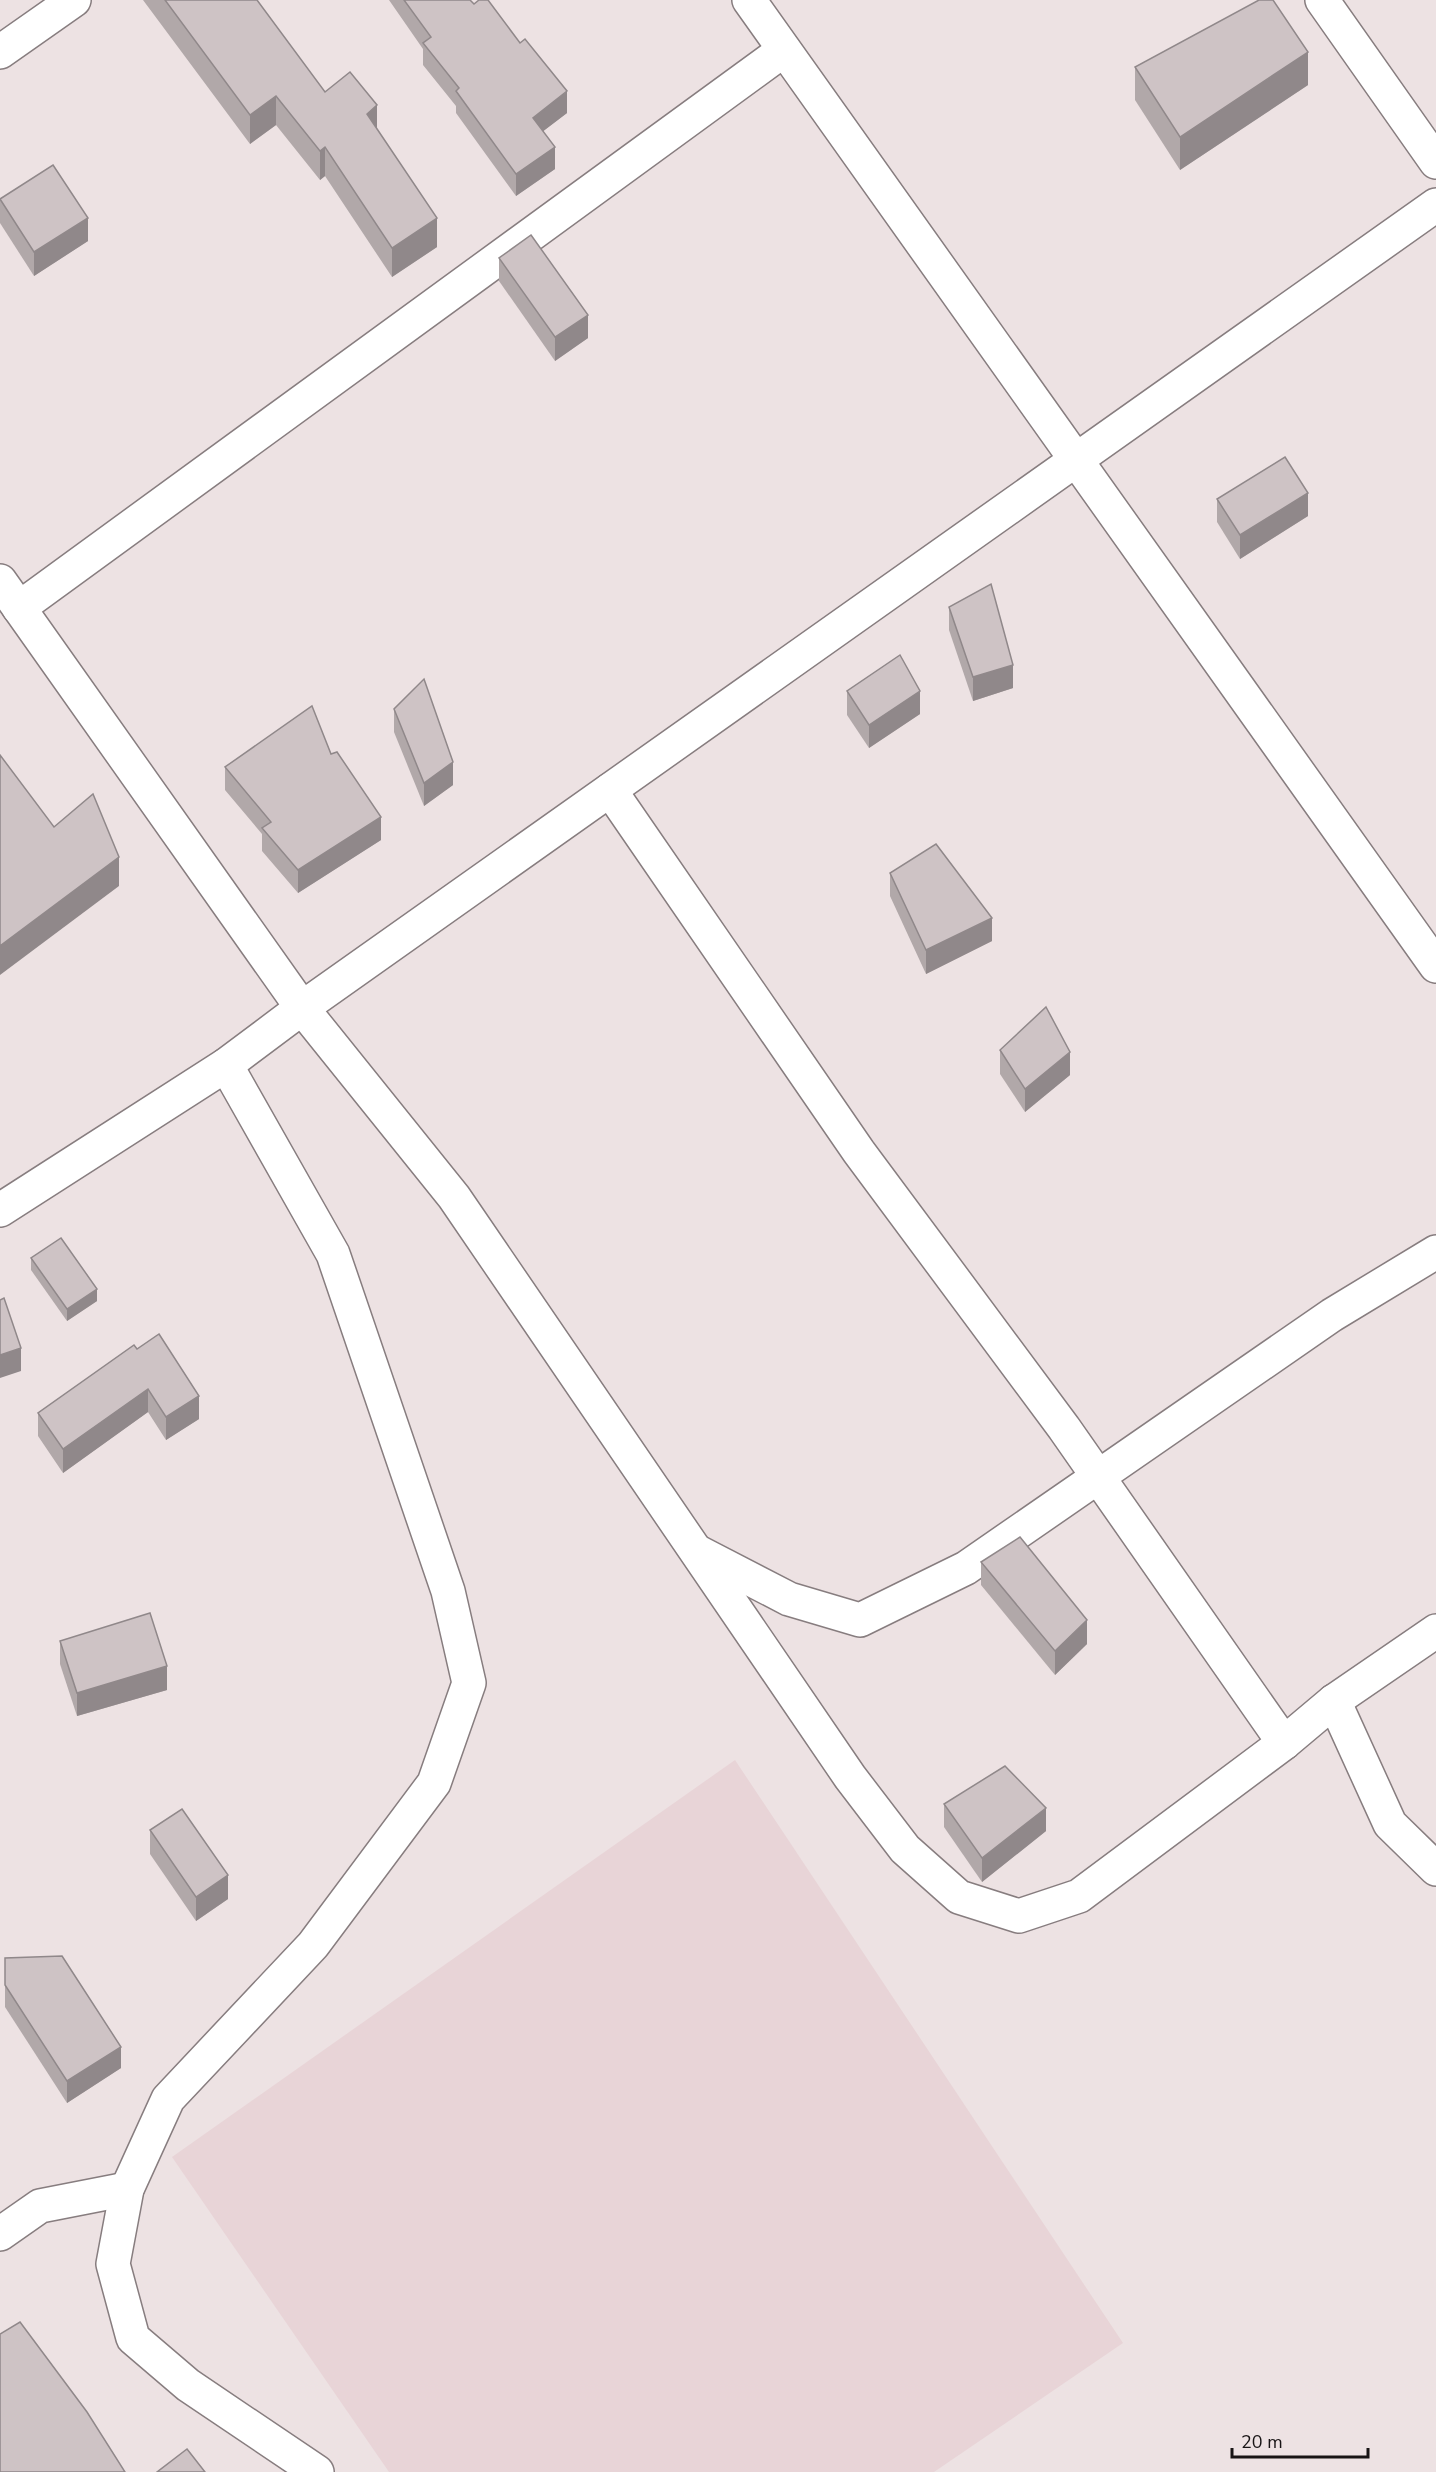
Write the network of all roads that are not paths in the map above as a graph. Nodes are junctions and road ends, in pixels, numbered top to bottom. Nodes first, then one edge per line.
1 (74, 0) edge
2 (749, 0) edge
3 (1322, 0) edge
4 (784, 50) junction
5 (0, 52) edge
6 (1436, 162) edge
7 (1436, 205) edge
8 (1076, 460) junction
9 (0, 581) edge
10 (20, 608) junction
11 (610, 790) junction
12 (1436, 966) edge
13 (302, 1008) junction
14 (226, 1065) junction
15 (0, 1210) edge
16 (1436, 1252) edge
17 (1098, 1476) junction
18 (696, 1552) junction
19 (1436, 1631) edge
20 (1334, 1701) junction
21 (1284, 1743) junction
22 (1436, 1869) edge
23 (127, 2189) junction
24 (0, 2234) edge
25 (317, 2472) edge

1 - 5 street
2 - 4 street
3 - 6 street
4 - 8 street
4 - 10 street
7 - 8 street
8 - 11 street
8 - 12 street
9 - 10 street
10 - 13 street
11 - 13 street
11 - 17 street
13 - 14 street
13 - 18 street
14 - 15 street
14 - 23 street
16 - 17 street
17 - 18 street
17 - 21 street
18 - 21 street
19 - 20 street
20 - 21 street
20 - 22 street
23 - 24 street
23 - 25 street

